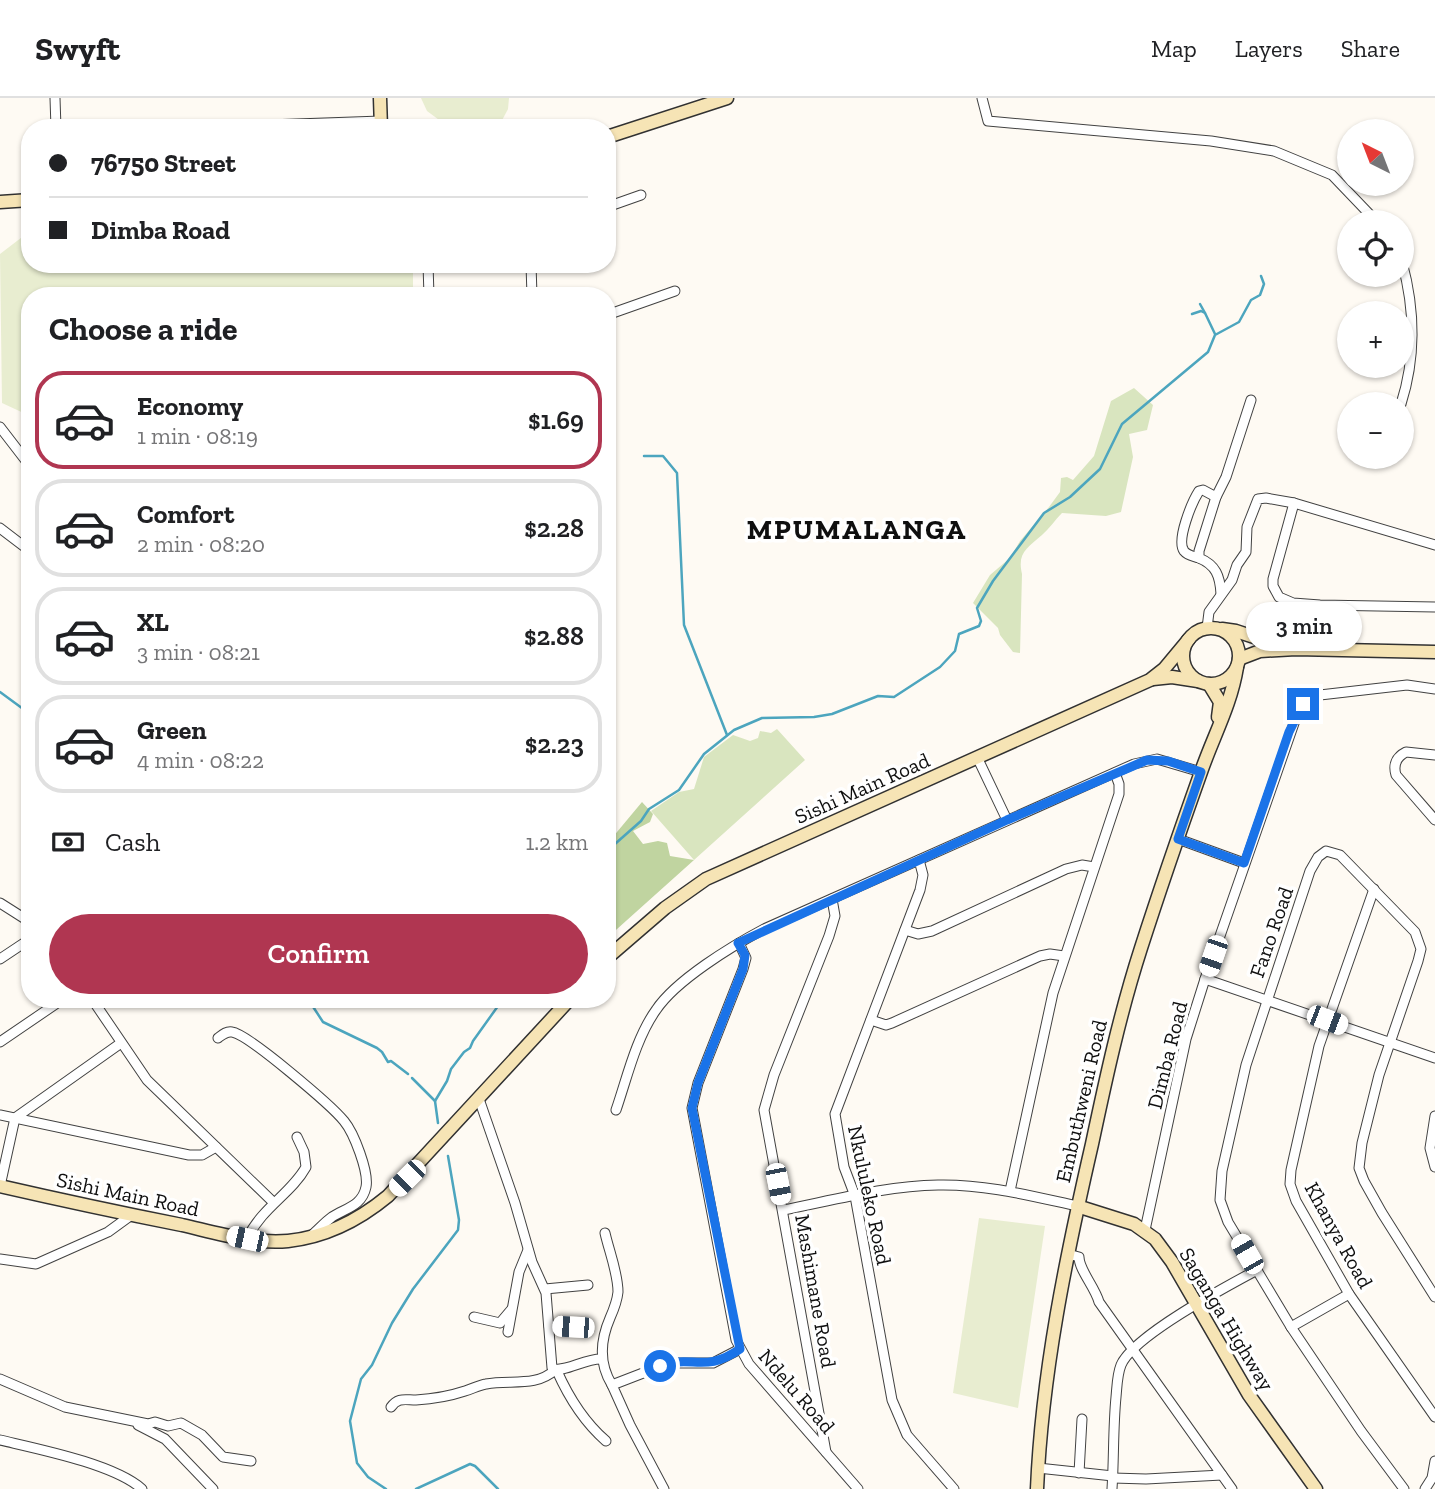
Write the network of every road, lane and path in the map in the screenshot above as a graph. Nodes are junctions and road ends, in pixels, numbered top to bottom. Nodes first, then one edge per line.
1 (55, 98) edge
2 (380, 98) edge
3 (727, 98) edge
4 (982, 98) edge
5 (56, 119) edge
6 (381, 119) edge
7 (616, 134) edge
8 (641, 195) dead end
9 (21, 201) edge
10 (0, 202) edge
11 (616, 204) edge
12 (1367, 210) edge
13 (1407, 287) edge
14 (675, 291) dead end
15 (616, 312) edge
16 (1404, 392) edge
17 (1251, 400) dead end
18 (0, 426) edge
19 (21, 455) edge
20 (1216, 497) junction
21 (1294, 503) junction
22 (0, 528) edge
23 (21, 544) edge
24 (1435, 545) edge
25 (1199, 558) junction
26 (1222, 594) junction
27 (1435, 607) edge
28 (1213, 629) junction
29 (1189, 639) junction
30 (1296, 649) junction
31 (1435, 652) edge
32 (1238, 663) junction
33 (1150, 680) junction
34 (1204, 683) junction
35 (1435, 689) edge
36 (1215, 734) junction
37 (1435, 755) edge
38 (977, 757) junction
39 (1201, 772) junction
40 (1115, 773) junction
41 (1007, 820) junction
42 (1435, 820) edge
43 (1178, 839) junction
44 (919, 860) junction
45 (1244, 863) junction
46 (1094, 867) junction
47 (1374, 889) junction
48 (832, 900) junction
49 (0, 903) edge
50 (21, 916) edge
51 (905, 930) junction
52 (738, 943) junction
53 (21, 945) edge
54 (616, 950) edge
55 (1064, 956) junction
56 (0, 959) edge
57 (1205, 979) junction
58 (1266, 999) junction
59 (50, 1008) edge
60 (98, 1008) edge
61 (561, 1008) edge
62 (871, 1020) junction
63 (1327, 1020) junction
64 (218, 1038) dead end
65 (0, 1042) edge
66 (121, 1043) junction
67 (1389, 1044) junction
68 (1435, 1058) edge
69 (479, 1099) junction
70 (616, 1110) dead end
71 (0, 1115) edge
72 (1435, 1116) edge
73 (15, 1118) junction
74 (297, 1138) dead end
75 (216, 1147) junction
76 (1435, 1167) edge
77 (0, 1186) edge
78 (1010, 1191) junction
79 (855, 1196) junction
80 (273, 1202) junction
81 (1077, 1206) junction
82 (783, 1210) junction
83 (130, 1216) junction
84 (1145, 1230) junction
85 (605, 1233) dead end
86 (311, 1236) junction
87 (247, 1239) junction
88 (528, 1250) junction
89 (1068, 1254) junction
90 (0, 1258) edge
91 (1256, 1270) junction
92 (588, 1285) dead end
93 (545, 1289) junction
94 (1349, 1294) junction
95 (1435, 1297) edge
96 (1196, 1303) junction
97 (512, 1308) junction
98 (474, 1317) dead end
99 (549, 1326) junction
100 (573, 1327) dead end
101 (1291, 1327) junction
102 (508, 1332) dead end
103 (740, 1349) junction
104 (1133, 1349) junction
105 (602, 1359) junction
106 (556, 1370) junction
107 (0, 1379) edge
108 (612, 1385) junction
109 (391, 1407) dead end
110 (1435, 1417) edge
111 (1082, 1419) dead end
112 (128, 1420) junction
113 (0, 1440) edge
114 (606, 1441) dead end
115 (826, 1452) junction
116 (251, 1461) dead end
117 (1435, 1461) edge
118 (1038, 1468) junction
119 (1079, 1474) junction
120 (1222, 1475) junction
121 (1113, 1477) junction
122 (142, 1489) edge
123 (213, 1489) edge
124 (664, 1489) edge
125 (858, 1489) edge
126 (954, 1489) edge
127 (1037, 1489) edge
128 (1112, 1489) edge
129 (1232, 1489) edge
130 (1316, 1489) edge
131 (1404, 1489) edge
132 (1425, 1489) edge

1 - 5 street
2 - 6 street
3 - 7 street
4 - 12 street
8 - 11 street
9 - 10 street
13 - 16 street
14 - 15 street
17 - 20 street
18 - 19 street
20 - 25 street
20 - 25 street
21 - 24 street
21 - 26 street
21 - 27 street
22 - 23 street
25 - 26 street
26 - 28 street
28 - 29 street
28 - 30 street
28 - 32 street
29 - 33 street, Sishi Main Road
29 - 34 street
30 - 31 street
30 - 32 street
32 - 34 street
32 - 36 street, Embuthweni Road
33 - 34 street, Sishi Main Road
33 - 38 street, Sishi Main Road
34 - 36 street, Embuthweni Road
35 - 45 street, Dimba Road
36 - 39 street, Embuthweni Road
37 - 42 street
38 - 41 street
38 - 54 street, Sishi Main Road
39 - 40 street
39 - 43 street, Embuthweni Road
40 - 41 street
40 - 46 street
41 - 44 street
43 - 45 street
43 - 81 street, Embuthweni Road
44 - 48 street
44 - 51 street, Nkululeko Road
45 - 57 street, Dimba Road
46 - 51 street
46 - 55 street
47 - 58 street, Fano Road
47 - 63 street, Khanya Road
47 - 67 street, Fano Road
48 - 52 street
48 - 82 street, Mashimane Road
49 - 50 street
51 - 62 street, Nkululeko Road
52 - 70 street
52 - 103 street, Ndelu Road
53 - 56 street
55 - 62 street
55 - 78 street
57 - 58 street
57 - 84 street, Dimba Road
58 - 63 street
58 - 91 street, Fano Road
59 - 65 street
60 - 66 street
61 - 69 street, Sishi Main Road
62 - 79 street, Nkululeko Road
63 - 67 street
63 - 94 street, Khanya Road
64 - 86 street
66 - 73 street
66 - 75 street
67 - 68 street
67 - 95 street, Fano Road
69 - 86 street, Sishi Main Road
69 - 88 street
71 - 73 street
72 - 76 street
73 - 75 street
73 - 77 street
74 - 80 street
75 - 80 street
77 - 83 street, Sishi Main Road
78 - 79 street
78 - 81 street
79 - 82 street
79 - 126 street, Nkululeko Road
80 - 87 street
81 - 84 street, Saganga Highway
81 - 89 street, Embuthweni Road
82 - 115 street, Mashimane Road
83 - 87 street, Sishi Main Road
83 - 90 street
84 - 96 street, Saganga Highway
85 - 105 street
86 - 87 street, Sishi Main Road
88 - 93 street
88 - 97 street
89 - 104 street
89 - 118 street, Embuthweni Road
91 - 96 street
91 - 101 street, Fano Road
92 - 93 street
93 - 99 street
94 - 101 street
94 - 110 street, Khanya Road
96 - 104 street
96 - 130 street, Saganga Highway
97 - 98 street
97 - 102 street
99 - 100 street
99 - 106 street
101 - 131 street, Fano Road
103 - 108 street
103 - 115 street, Ndelu Road
104 - 120 street
104 - 121 street
105 - 106 street
105 - 108 street
106 - 109 street
106 - 114 street
107 - 112 street
108 - 124 street
111 - 119 street
112 - 116 street
112 - 123 street
113 - 122 street
115 - 125 street, Ndelu Road
117 - 132 street
118 - 119 street
118 - 127 street, Embuthweni Road
119 - 121 street
120 - 121 street
120 - 129 street
121 - 128 street

